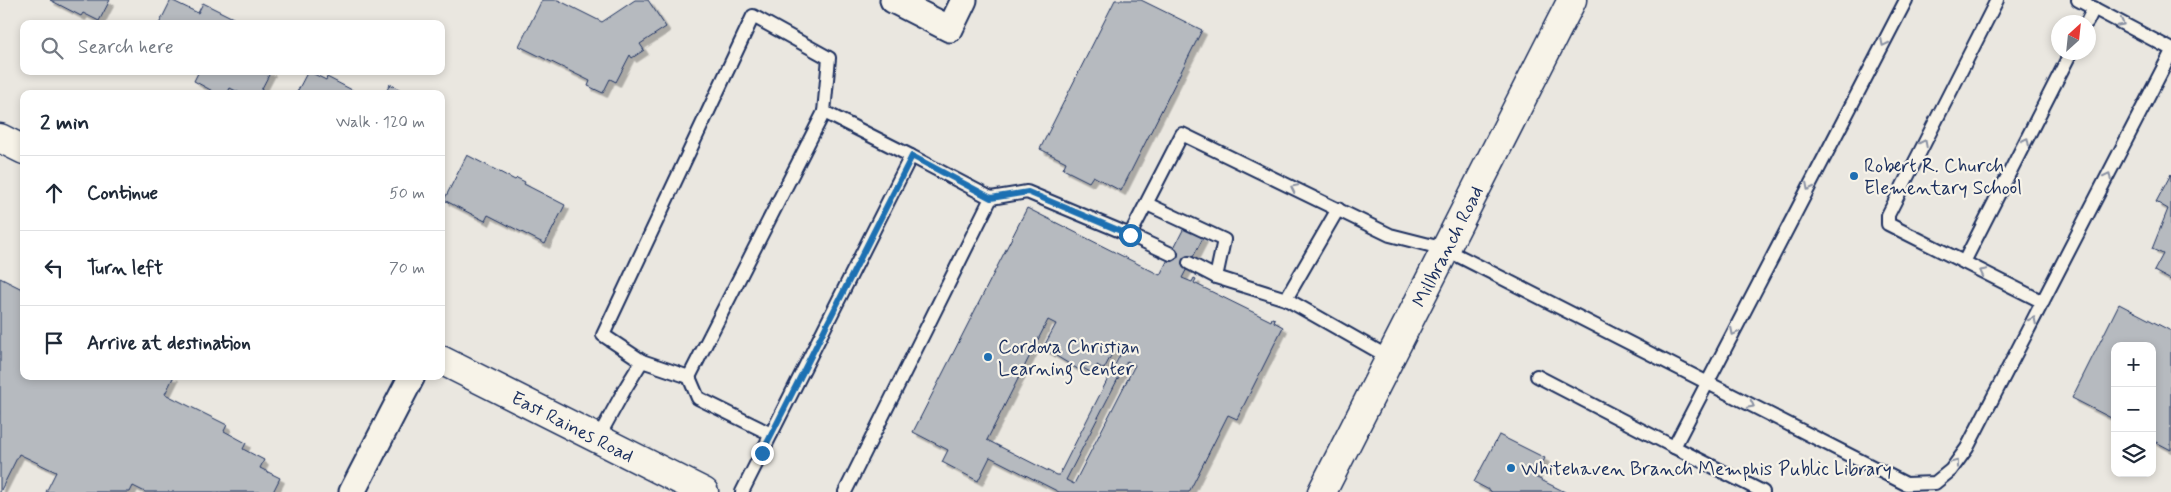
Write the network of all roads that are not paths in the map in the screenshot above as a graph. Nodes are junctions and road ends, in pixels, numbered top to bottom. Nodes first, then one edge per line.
1 (893, 0) edge
2 (964, 0) edge
3 (1572, 0) edge
4 (1906, 0) edge
5 (1997, 0) edge
6 (2078, 0) edge
7 (2094, 8) junction
8 (2090, 15) edge
9 (2171, 49) edge
10 (2171, 53) edge
11 (2067, 60) edge
12 (824, 112) junction
13 (0, 138) edge
14 (20, 148) edge
15 (912, 156) junction
16 (991, 198) junction
17 (1147, 204) junction
18 (1338, 209) junction
19 (1130, 235) junction
20 (1445, 249) junction
21 (1171, 254) dead end
22 (1964, 262) junction
23 (1190, 263) dead end
24 (1216, 277) junction
25 (1286, 299) junction
26 (2043, 302) junction
27 (1390, 358) junction
28 (642, 361) junction
29 (445, 362) edge
30 (1537, 376) dead end
31 (689, 377) junction
32 (410, 380) edge
33 (1707, 384) junction
34 (771, 434) junction
35 (598, 438) junction
36 (1674, 447) junction
37 (352, 492) edge
38 (704, 492) edge
39 (742, 492) edge
40 (844, 492) edge
41 (1322, 492) edge
42 (1763, 492) edge

1 - 2 street
3 - 20 main road, Millbranch Road
4 -> 33 lane
22 -> 5 lane
6 - 7 lane
7 - 8 lane
7 -> 9 lane
26 -> 10 lane
22 -> 11 lane
12 - 15 lane
12 - 28 lane
12 - 31 lane
13 - 14 main road
15 - 16 lane
15 - 34 lane
16 - 19 lane
16 - 40 lane
18 -> 17 lane
17 - 19 lane
17 - 24 lane
18 - 20 lane
18 - 25 lane
19 - 21 lane
20 - 27 main road, Millbranch Road
20 - 33 lane
26 -> 22 lane
23 - 24 lane
24 - 25 lane
25 - 27 lane
33 -> 26 lane
27 - 41 main road, Millbranch Road
28 - 31 lane
28 - 35 lane
29 - 35 main road, East Raines Road
30 - 36 lane
31 - 34 lane
32 - 37 street
33 - 36 lane
34 - 39 lane
35 - 38 main road, East Raines Road
36 - 42 lane

